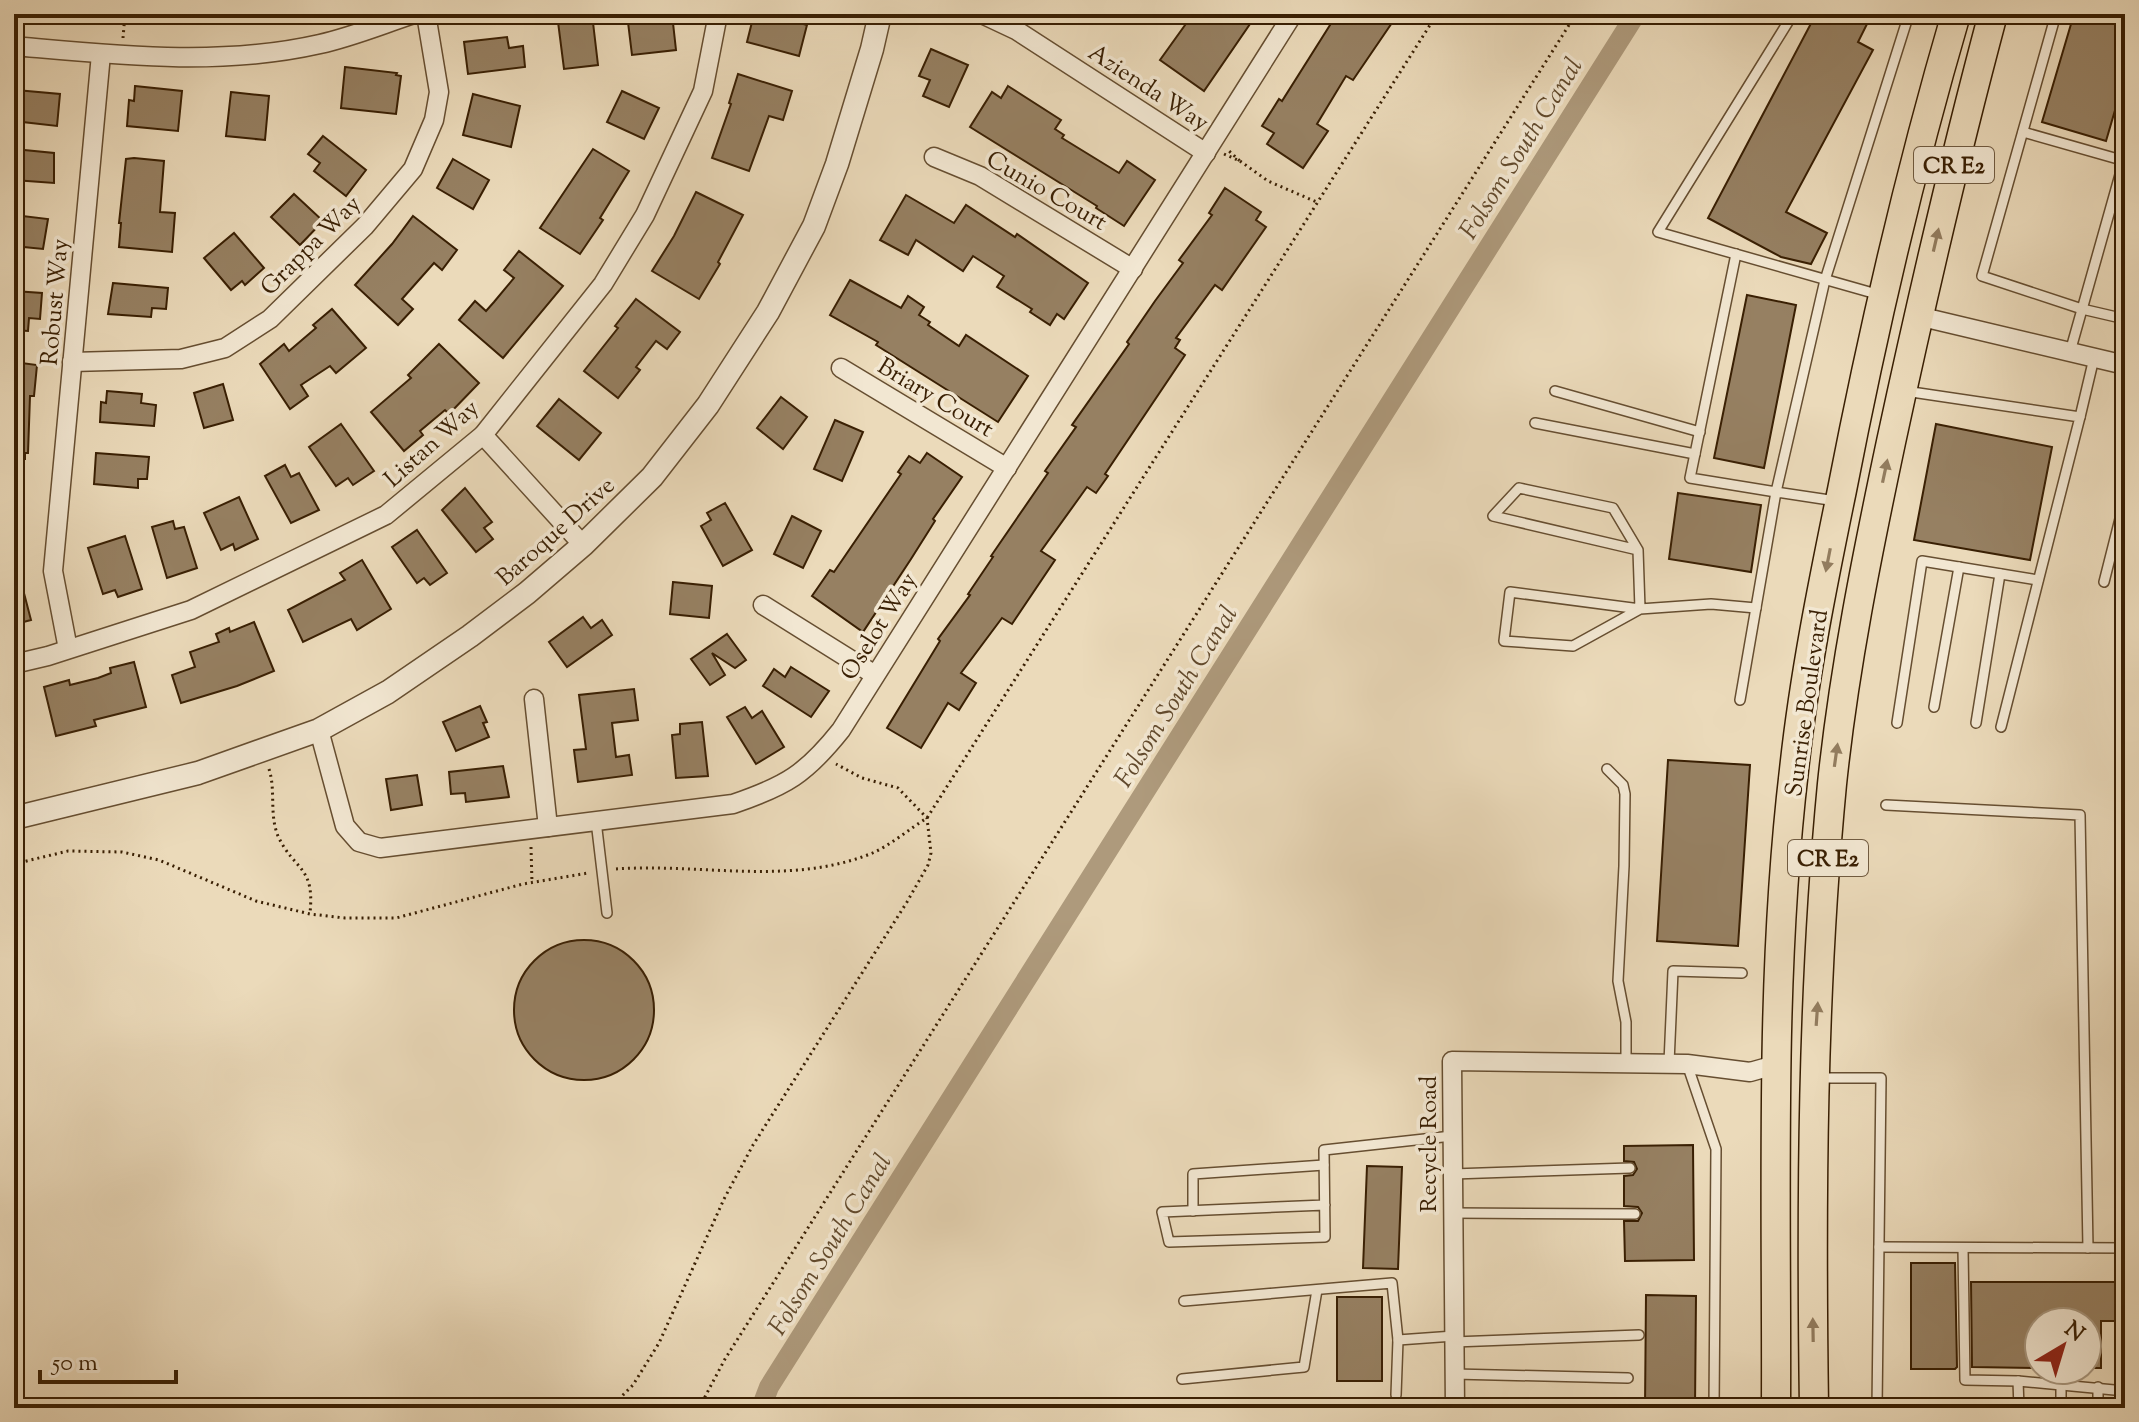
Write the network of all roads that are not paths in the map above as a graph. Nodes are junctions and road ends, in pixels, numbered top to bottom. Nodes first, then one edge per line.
1 (414, 14) edge
2 (426, 14) edge
3 (718, 14) edge
4 (880, 14) edge
5 (982, 14) edge
6 (1293, 14) edge
7 (1793, 14) edge
8 (1909, 14) edge
9 (1956, 14) edge
10 (1993, 14) edge
11 (2056, 14) edge
12 (1019, 22) edge
13 (14, 46) edge
14 (101, 54) junction
15 (1938, 74) junction
16 (2023, 132) junction
17 (1206, 153) junction
18 (934, 157) dead end
19 (2125, 160) edge
20 (1736, 254) junction
21 (1133, 269) junction
22 (1825, 280) junction
23 (1880, 308) junction
24 (2082, 309) junction
25 (1918, 316) junction
26 (2125, 319) edge
27 (2070, 352) junction
28 (2094, 358) junction
29 (72, 362) junction
30 (2125, 365) edge
31 (841, 368) dead end
32 (1555, 391) dead end
33 (1902, 391) junction
34 (2080, 417) junction
35 (1535, 423) dead end
36 (1700, 432) junction
37 (483, 435) junction
38 (1695, 454) junction
39 (1007, 468) junction
40 (1776, 492) junction
41 (2125, 499) edge
42 (1839, 502) junction
43 (1875, 520) junction
44 (583, 545) junction
45 (1638, 550) junction
46 (1959, 567) junction
47 (2000, 574) junction
48 (2038, 580) junction
49 (2104, 582) dead end
50 (763, 605) dead end
51 (1756, 608) junction
52 (1640, 609) junction
53 (68, 649) junction
54 (14, 664) edge
55 (875, 675) junction
56 (534, 699) dead end
57 (1740, 700) dead end
58 (1934, 707) dead end
59 (1897, 723) dead end
60 (1976, 723) dead end
61 (2001, 727) dead end
62 (319, 730) junction
63 (1607, 769) dead end
64 (1886, 805) dead end
65 (14, 818) edge
66 (596, 821) junction
67 (540, 828) junction
68 (1787, 844) junction
69 (607, 913) dead end
70 (1742, 973) dead end
71 (1626, 1063) junction
72 (1678, 1064) junction
73 (1775, 1065) junction
74 (1813, 1078) junction
75 (1452, 1136) junction
76 (1324, 1165) junction
77 (1630, 1168) dead end
78 (1453, 1174) junction
79 (1325, 1205) junction
80 (1193, 1211) junction
81 (1453, 1213) junction
82 (1635, 1214) dead end
83 (1879, 1247) junction
84 (1963, 1248) junction
85 (2088, 1248) junction
86 (2125, 1248) edge
87 (1317, 1290) junction
88 (1812, 1296) junction
89 (1184, 1301) dead end
90 (1639, 1335) dead end
91 (1454, 1339) junction
92 (1398, 1340) junction
93 (1454, 1374) junction
94 (1628, 1378) dead end
95 (1182, 1379) dead end
96 (2018, 1381) junction
97 (2023, 1381) edge
98 (2061, 1386) edge
99 (2080, 1386) edge
100 (2098, 1387) junction
101 (2125, 1391) edge
102 (1396, 1395) dead end
103 (1455, 1408) edge
104 (1714, 1408) edge
105 (1776, 1408) edge
106 (1814, 1408) edge
107 (1877, 1408) edge
108 (2019, 1408) edge
109 (2061, 1408) edge
110 (2098, 1408) edge

1 - 14 street
2 - 29 street, Grappa Way
3 - 37 street, Listan Way
4 - 44 street, Baroque Drive
5 - 12 street, Azienda Way
6 - 17 street, Oselot Way
7 - 20 lane
8 - 22 lane
9 - 15 main road, Sunrise Boulevard / CR E2
25 -> 10 main road, Sunrise Boulevard / CR E2
11 - 16 lane
12 - 17 street, Azienda Way
13 - 14 street
14 - 29 street, Robust Way
15 - 23 main road, Sunrise Boulevard / CR E2
15 - 25 main road
16 - 19 lane
16 - 24 lane
17 - 21 street, Oselot Way
18 - 21 street, Cunio Court
19 - 24 lane
20 - 22 lane
20 - 36 lane
21 - 39 street, Oselot Way
22 - 23 lane
22 - 40 lane
23 - 42 main road, Sunrise Boulevard / CR E2
23 - 43 main road
24 - 26 lane
24 - 27 lane
25 - 27 street
25 - 33 main road, Sunrise Boulevard / CR E2
27 - 28 street
28 - 30 street
28 - 34 lane
29 - 53 street, Robust Way
31 - 39 street, Briary Court
32 - 36 lane
33 - 34 lane
43 -> 33 main road, Sunrise Boulevard / CR E2
34 - 48 lane
35 - 38 lane
36 - 38 lane
37 - 44 street
37 - 53 street, Listan Way
38 - 40 lane
39 - 55 street, Oselot Way
40 - 42 lane
40 - 51 lane
41 - 49 lane
42 -> 68 main road, Sunrise Boulevard / CR E2
74 -> 43 main road, Sunrise Boulevard / CR E2
44 - 62 street, Baroque Drive
45 - 45 lane
45 - 52 lane
46 - 47 lane
46 - 58 lane
46 - 59 lane
47 - 48 lane
47 - 60 lane
48 - 61 lane
50 - 55 street
51 - 52 lane
51 - 57 lane
52 - 52 lane
53 - 54 street, Listan Way
55 - 66 street, Oselot Way
56 - 67 street
62 - 65 street, Baroque Drive
62 - 67 street, Oselot Way
63 - 71 lane
64 - 85 lane
66 - 67 street, Oselot Way
66 - 69 lane
68 - 73 main road, Sunrise Boulevard / CR E2
68 - 74 main road
70 - 72 lane
71 - 72 street, Recycle Road
71 - 75 street, Recycle Road
72 - 73 street, Recycle Road
72 - 104 lane
73 - 88 main road
73 - 105 main road, Sunrise Boulevard / CR E2
74 - 83 lane
74 - 88 main road, Sunrise Boulevard / CR E2
75 - 76 lane
75 - 78 street, Recycle Road
76 - 79 lane
76 - 80 lane
77 - 78 lane
78 - 81 street, Recycle Road
79 - 80 lane
79 - 80 lane
81 - 82 lane
81 - 91 street, Recycle Road
83 - 84 lane
83 - 107 lane
84 - 85 lane
84 - 96 lane
85 - 86 lane
87 - 89 lane
87 - 92 lane
87 - 95 lane
106 -> 88 main road, Sunrise Boulevard / CR E2
90 - 91 lane
91 - 92 lane
91 - 93 street, Recycle Road
92 - 102 lane
93 - 94 lane
93 - 103 street, Recycle Road
96 - 97 lane
96 - 108 lane
98 - 109 lane
99 - 100 lane
100 - 101 lane
100 - 110 lane

